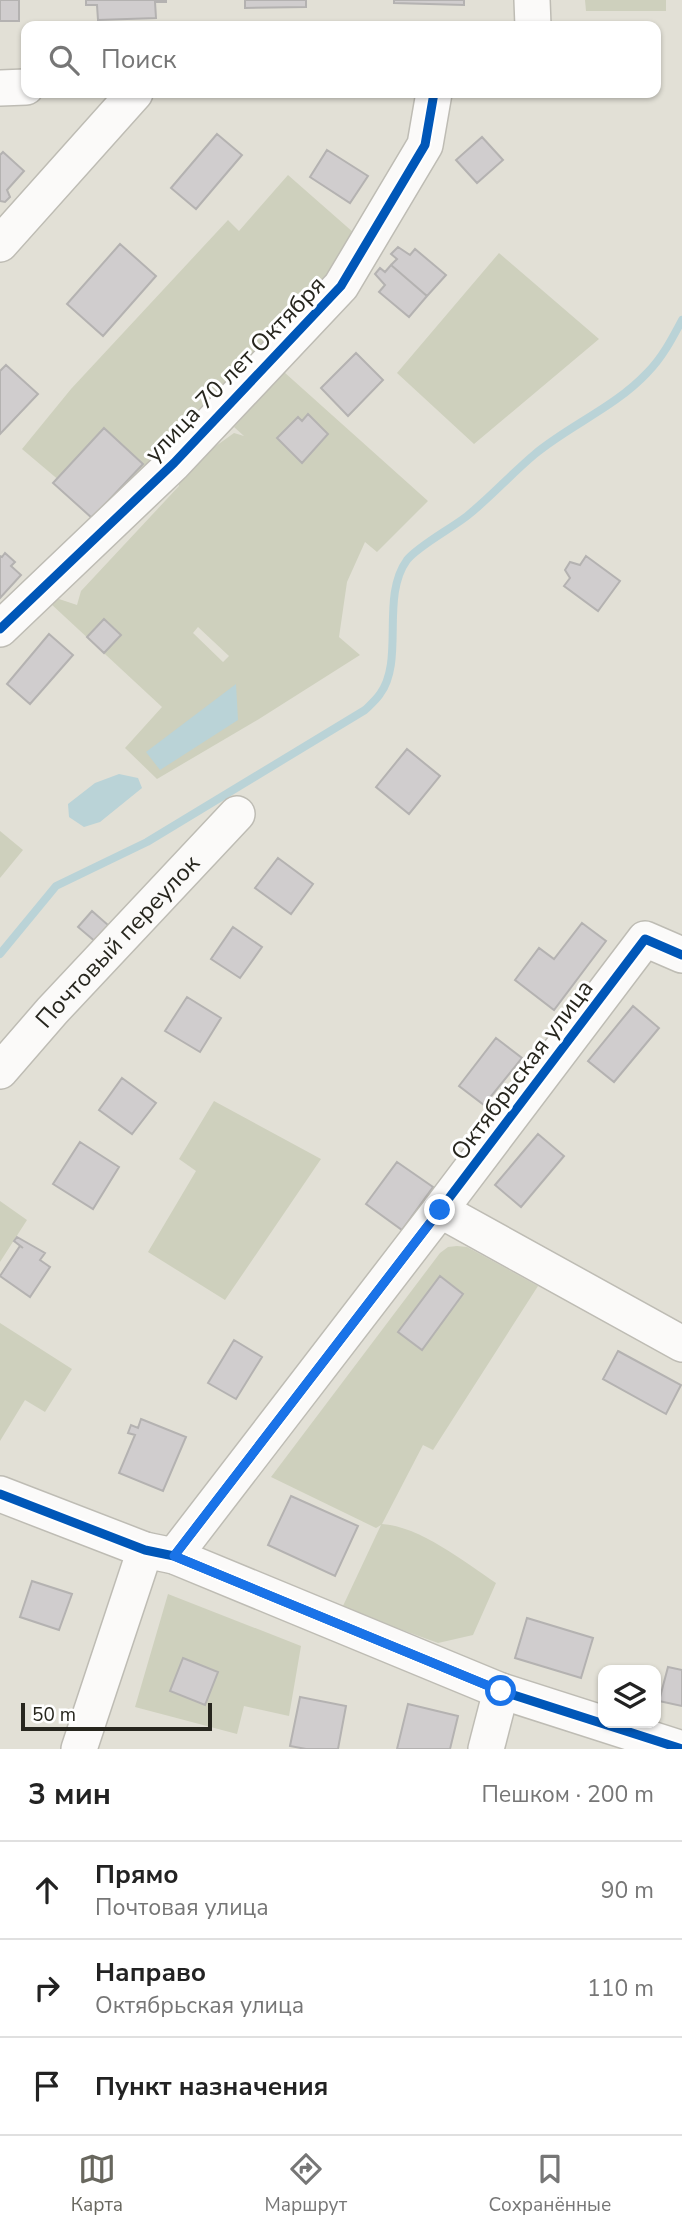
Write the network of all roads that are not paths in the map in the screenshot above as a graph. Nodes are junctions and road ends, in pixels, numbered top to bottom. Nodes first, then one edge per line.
1 (532, 0) edge
2 (533, 21) edge
3 (21, 87) edge
4 (0, 88) edge
5 (131, 98) edge
6 (433, 98) edge
7 (0, 244) edge
8 (0, 629) edge
9 (237, 814) dead end
10 (682, 955) edge
11 (0, 1071) edge
12 (440, 1210) junction
13 (682, 1343) edge
14 (0, 1494) edge
15 (160, 1553) junction
16 (501, 1691) junction
17 (79, 1749) edge
18 (486, 1749) edge
19 (682, 1749) edge

1 - 2 street
3 - 4 street
5 - 7 street
6 - 8 street, улица 70 лет Октября
9 - 11 street, Почтовый переулок
10 - 12 street, Октябрьская улица
12 - 13 street
12 - 15 street, Октябрьская улица
14 - 15 street
15 - 16 street
15 - 17 street, Октябрьская улица
16 - 18 street
16 - 19 street

